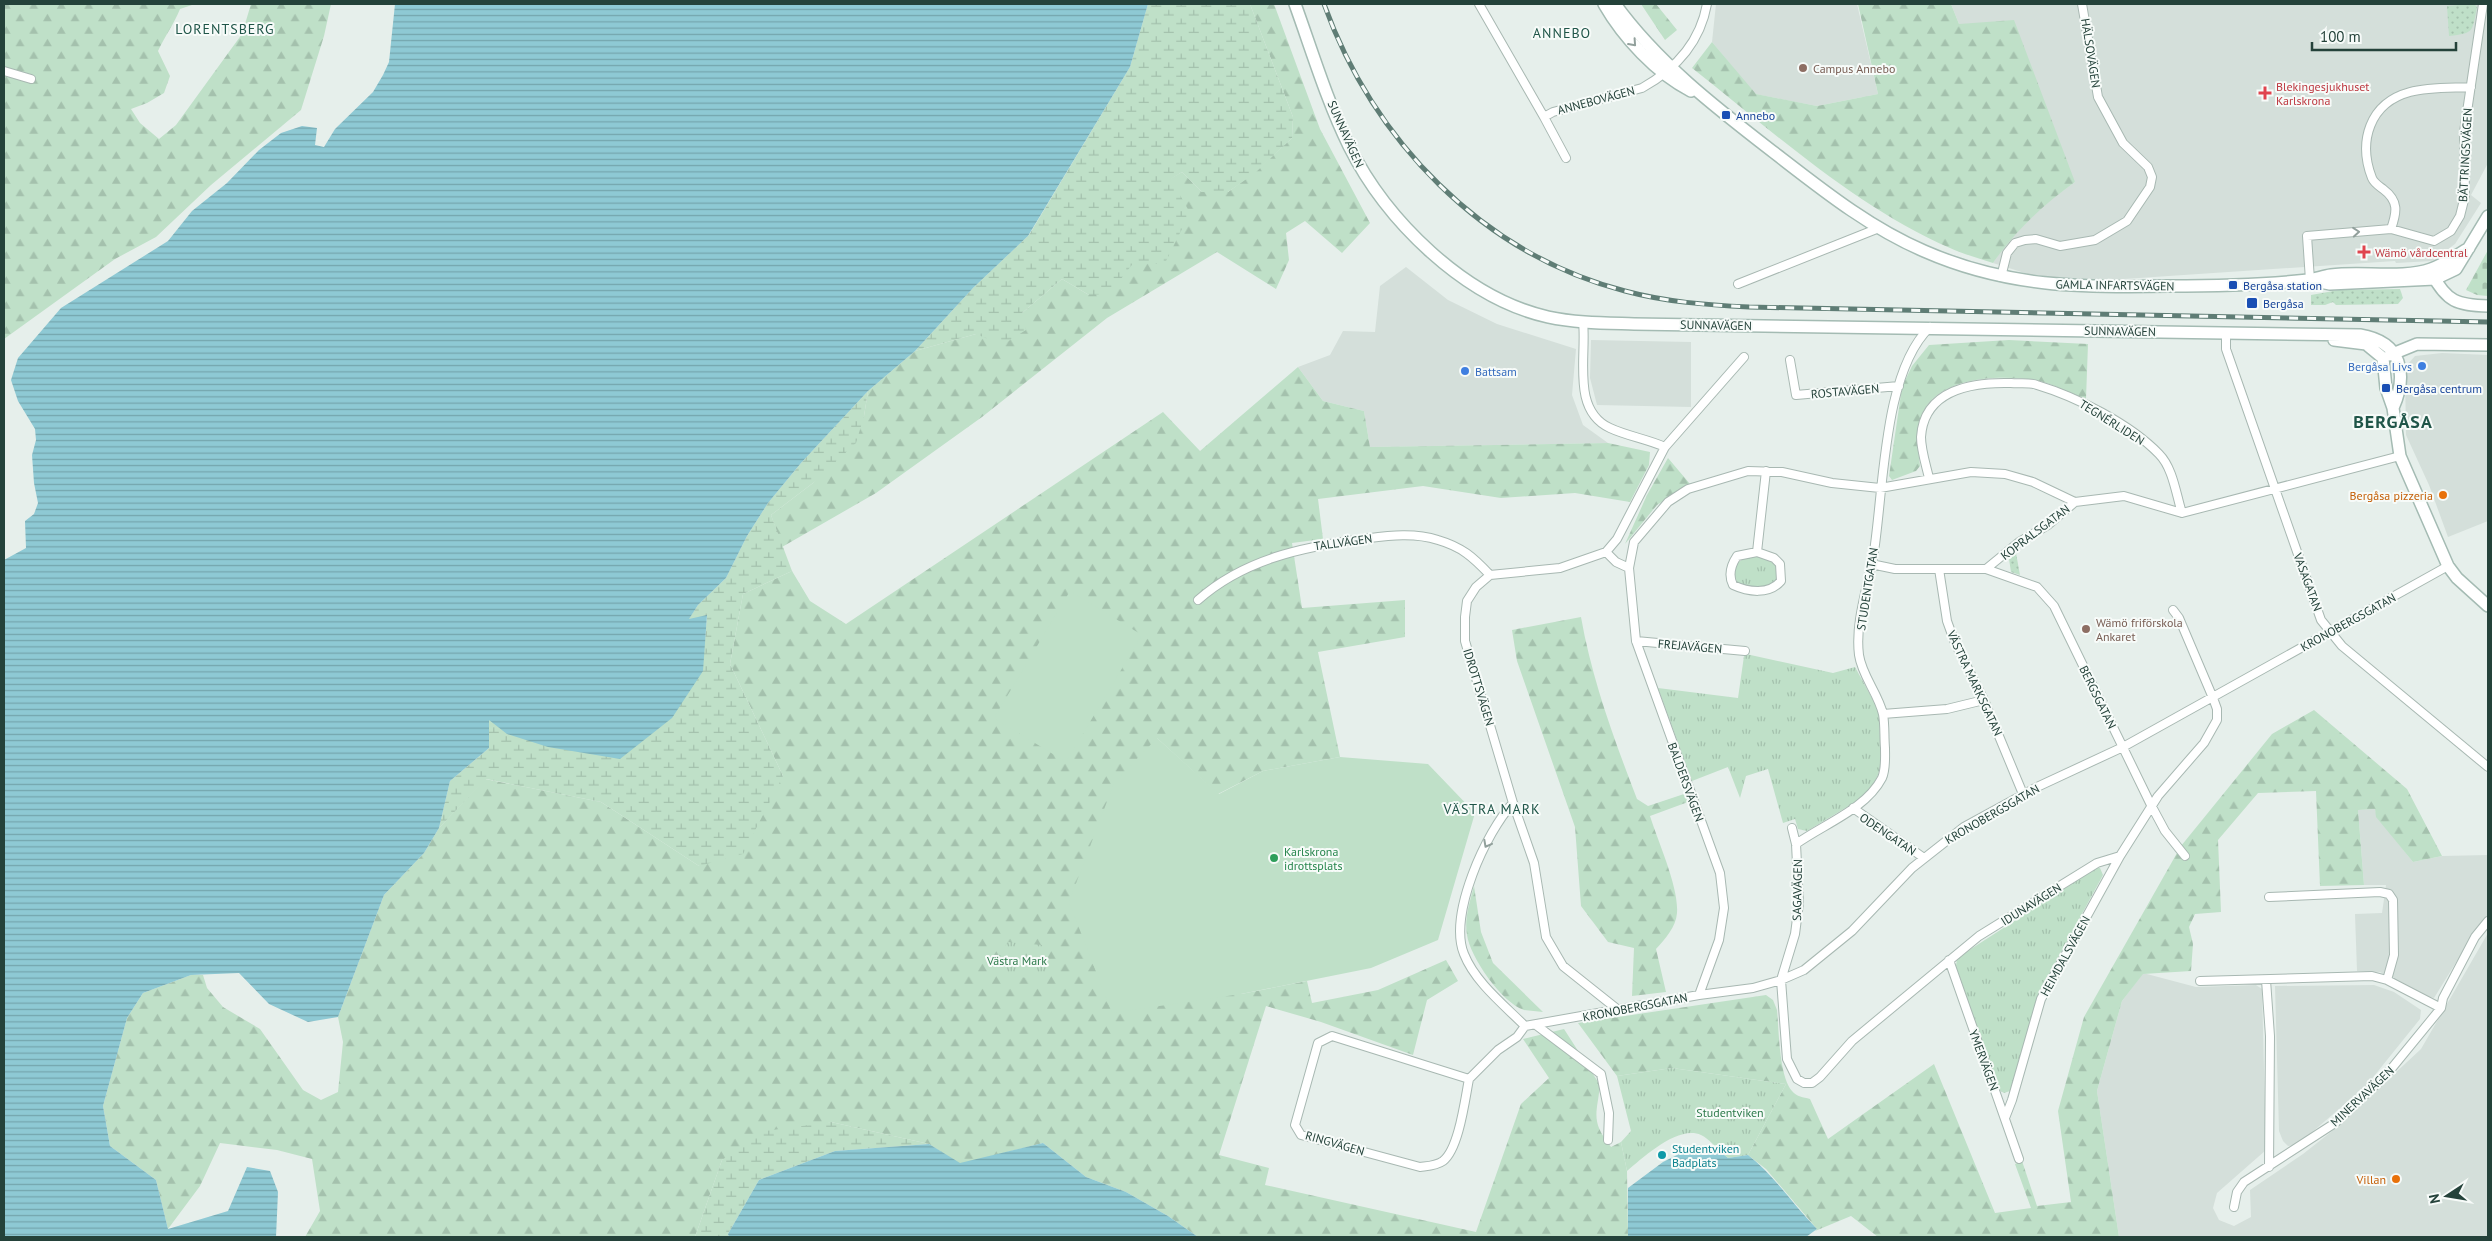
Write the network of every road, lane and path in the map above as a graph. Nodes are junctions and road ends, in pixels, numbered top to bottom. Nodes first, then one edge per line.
1 (1295, 4) edge
2 (1479, 4) edge
3 (1604, 4) edge
4 (1615, 4) edge
5 (1707, 4) edge
6 (2082, 4) edge
7 (2483, 4) edge
8 (1668, 70) junction
9 (4, 71) edge
10 (30, 78) dead end
11 (2471, 86) junction
12 (1544, 117) junction
13 (1566, 158) dead end
14 (2488, 216) edge
15 (1880, 228) junction
16 (2391, 229) junction
17 (2432, 274) junction
18 (2001, 277) junction
19 (2310, 280) junction
20 (1738, 284) dead end
21 (2488, 306) edge
22 (1583, 322) junction
23 (1930, 327) junction
24 (2226, 333) junction
25 (2306, 335) junction
26 (2488, 345) edge
27 (2392, 350) junction
28 (1744, 357) dead end
29 (2383, 358) junction
30 (1790, 360) dead end
31 (1899, 386) junction
32 (2392, 408) junction
33 (1665, 446) junction
34 (2400, 456) junction
35 (1766, 471) junction
36 (1929, 478) junction
37 (1880, 488) junction
38 (2274, 490) junction
39 (2075, 502) junction
40 (2182, 513) junction
41 (1606, 552) junction
42 (1757, 552) junction
43 (1872, 564) junction
44 (2448, 566) junction
45 (1629, 568) junction
46 (1939, 569) junction
47 (1986, 569) junction
48 (1490, 575) junction
49 (1198, 600) dead end
50 (2488, 606) edge
51 (2173, 610) dead end
52 (2329, 633) junction
53 (1636, 641) junction
54 (1745, 651) dead end
55 (2213, 698) junction
56 (1984, 700) junction
57 (1883, 714) junction
58 (2123, 747) junction
59 (2488, 767) edge
60 (2023, 794) junction
61 (1513, 803) junction
62 (2151, 806) junction
63 (1854, 808) junction
64 (1792, 828) dead end
65 (1796, 844) junction
66 (2120, 856) junction
67 (2185, 856) dead end
68 (1924, 858) junction
69 (2269, 897) dead end
70 (2488, 921) edge
71 (1949, 960) junction
72 (1781, 980) junction
73 (2266, 980) junction
74 (2387, 980) junction
75 (2200, 982) dead end
76 (1699, 995) junction
77 (2441, 1008) junction
78 (1617, 1009) junction
79 (1536, 1025) junction
80 (1525, 1026) junction
81 (1470, 1079) junction
82 (2004, 1118) junction
83 (1608, 1140) dead end
84 (2019, 1159) dead end
85 (2269, 1166) junction
86 (2234, 1207) dead end

1 - 22 street, SUNNAVÄGEN
2 - 12 street, ANNEBOVÄGEN
3 -> 8 street, GAMLA INFARTSVÄGEN
4 - 8 street, GAMLA INFARTSVÄGEN
5 - 8 street, ANNEBOVÄGEN
6 - 18 street, HÄLSOVÄGEN
7 - 11 street, BÄTTRINGSVÄGEN
8 - 12 street, ANNEBOVÄGEN
8 - 15 street, GAMLA INFARTSVÄGEN
9 - 10 street
11 - 16 street, BÄTTRINGSVÄGEN
11 - 16 street
12 - 13 street, ANNEBOVÄGEN
14 - 17 street
15 - 18 street, GAMLA INFARTSVÄGEN
15 - 20 street
19 -> 16 street, BÄTTRINGSVÄGEN
17 - 19 street, GAMLA INFARTSVÄGEN
17 - 19 street, GAMLA INFARTSVÄGEN
17 - 21 street
18 - 19 street, GAMLA INFARTSVÄGEN
22 - 23 street, SUNNAVÄGEN
22 - 33 street
23 - 24 street, SUNNAVÄGEN
23 - 31 street, STUDENTGATAN
24 - 25 street, SUNNAVÄGEN
24 - 38 street, VASAGATAN
25 - 27 street, SUNNAVÄGEN
25 - 29 street, SUNNAVÄGEN
26 - 27 street
27 - 29 street
27 - 32 street
28 - 33 street
29 - 32 street
30 - 31 street, ROSTAVÄGEN
31 - 37 street, STUDENTGATAN
32 - 34 street
33 - 41 street
34 - 38 street
34 - 44 street
35 - 37 street, BALDERSVÄGEN
35 - 42 street
35 - 45 street, BALDERSVÄGEN
36 - 37 street, BALDERSVÄGEN
36 - 39 street, BALDERSVÄGEN
36 - 40 street, TEGNÉRLIDEN
37 - 43 street, STUDENTGATAN
38 - 40 street
38 - 52 street, VASAGATAN
39 - 40 street, KOPRALSGATAN
39 - 47 street, KOPRALSGATAN
41 - 45 street
41 - 48 street
42 - 42 street
43 - 46 street
43 - 57 street, STUDENTGATAN
44 - 50 street
44 - 52 street, KRONOBERGSGATAN
45 - 53 street, BALDERSVÄGEN
46 - 47 street
46 - 56 street, VÄSTRA MARKSGATAN
47 - 58 street, BERGSGATAN
48 - 49 street, TALLVÄGEN
48 - 61 street, IDROTTSVÄGEN
51 - 55 street
52 - 55 street, KRONOBERGSGATAN
52 - 59 street, VASAGATAN
53 - 54 street, FREJAVÄGEN
53 - 76 street, BALDERSVÄGEN
55 - 58 street, KRONOBERGSGATAN
55 - 62 street
56 - 57 street
56 - 60 street, VÄSTRA MARKSGATAN
57 - 63 street, STUDENTGATAN
58 - 60 street, KRONOBERGSGATAN
58 - 62 street, BERGSGATAN
60 - 68 street, KRONOBERGSGATAN
61 - 78 street, IDROTTSVÄGEN
61 -> 80 street
62 - 66 street
62 - 67 street, BERGSGATAN
63 - 65 street, STUDENTGATAN
63 - 68 street, ODENGATAN
64 - 65 street, SAGAVÄGEN
65 - 72 street, SAGAVÄGEN
66 - 71 street, IDUNAVÄGEN
66 - 82 street, HEIMDALSVÄGEN
68 - 72 street, KRONOBERGSGATAN
69 - 74 street
70 - 77 street, MINERVAVÄGEN
71 - 72 street, IDUNAVÄGEN
71 - 82 street, YMERVÄGEN
72 - 76 street, KRONOBERGSGATAN
73 - 74 street
73 - 75 street
73 - 85 street
74 - 77 street
76 - 78 street, KRONOBERGSGATAN
77 - 85 street, MINERVAVÄGEN
78 - 79 street, KRONOBERGSGATAN
79 - 80 street
79 - 83 street
80 - 81 street, RINGVÄGEN
81 - 81 street, RINGVÄGEN
82 - 84 street, YMERVÄGEN
85 - 86 street, MINERVAVÄGEN

